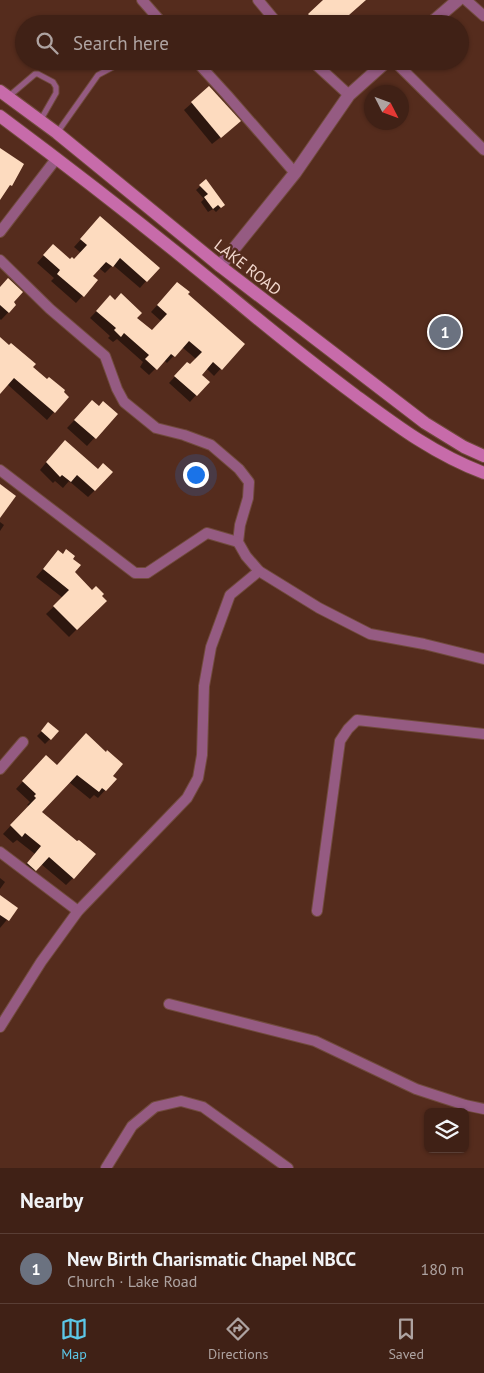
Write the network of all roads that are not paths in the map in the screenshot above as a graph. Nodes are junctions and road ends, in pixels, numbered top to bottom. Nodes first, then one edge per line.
1 (142, 0) edge
2 (258, 0) edge
3 (458, 0) edge
4 (466, 0) edge
5 (155, 15) edge
6 (270, 15) edge
7 (440, 15) edge
8 (484, 16) edge
9 (107, 70) edge
10 (204, 70) edge
11 (322, 70) edge
12 (376, 70) edge
13 (403, 70) edge
14 (4, 94) edge
15 (349, 95) junction
16 (0, 116) edge
17 (40, 121) junction
18 (57, 133) junction
19 (484, 150) edge
20 (56, 160) junction
21 (295, 173) junction
22 (0, 232) edge
23 (0, 260) edge
24 (220, 266) junction
25 (484, 456) edge
26 (0, 470) edge
27 (484, 473) edge
28 (238, 542) junction
29 (259, 571) junction
30 (484, 659) edge
31 (484, 734) edge
32 (23, 742) dead end
33 (0, 769) edge
34 (0, 852) edge
35 (78, 911) junction
36 (318, 911) dead end
37 (169, 1004) dead end
38 (0, 1027) edge
39 (484, 1109) edge
40 (106, 1168) edge
41 (288, 1168) edge

1 - 5 street
2 - 6 street
3 - 7 street
4 - 8 street
9 - 18 lane
10 - 21 street
11 - 15 street
12 - 15 street
13 - 19 street
14 - 17 main road, LAKE ROAD
14 - 17 lane
15 - 21 street
16 - 20 main road, LAKE ROAD
17 - 18 main road, LAKE ROAD
18 - 24 main road, LAKE ROAD
20 - 22 street
20 - 27 main road, LAKE ROAD
21 - 24 street
23 - 28 street
24 - 25 main road, LAKE ROAD
26 - 28 street
28 - 29 street
29 - 30 street
29 - 35 street
31 - 36 street
32 - 33 street
34 - 35 street
35 - 38 street
37 - 39 street
40 - 41 street

